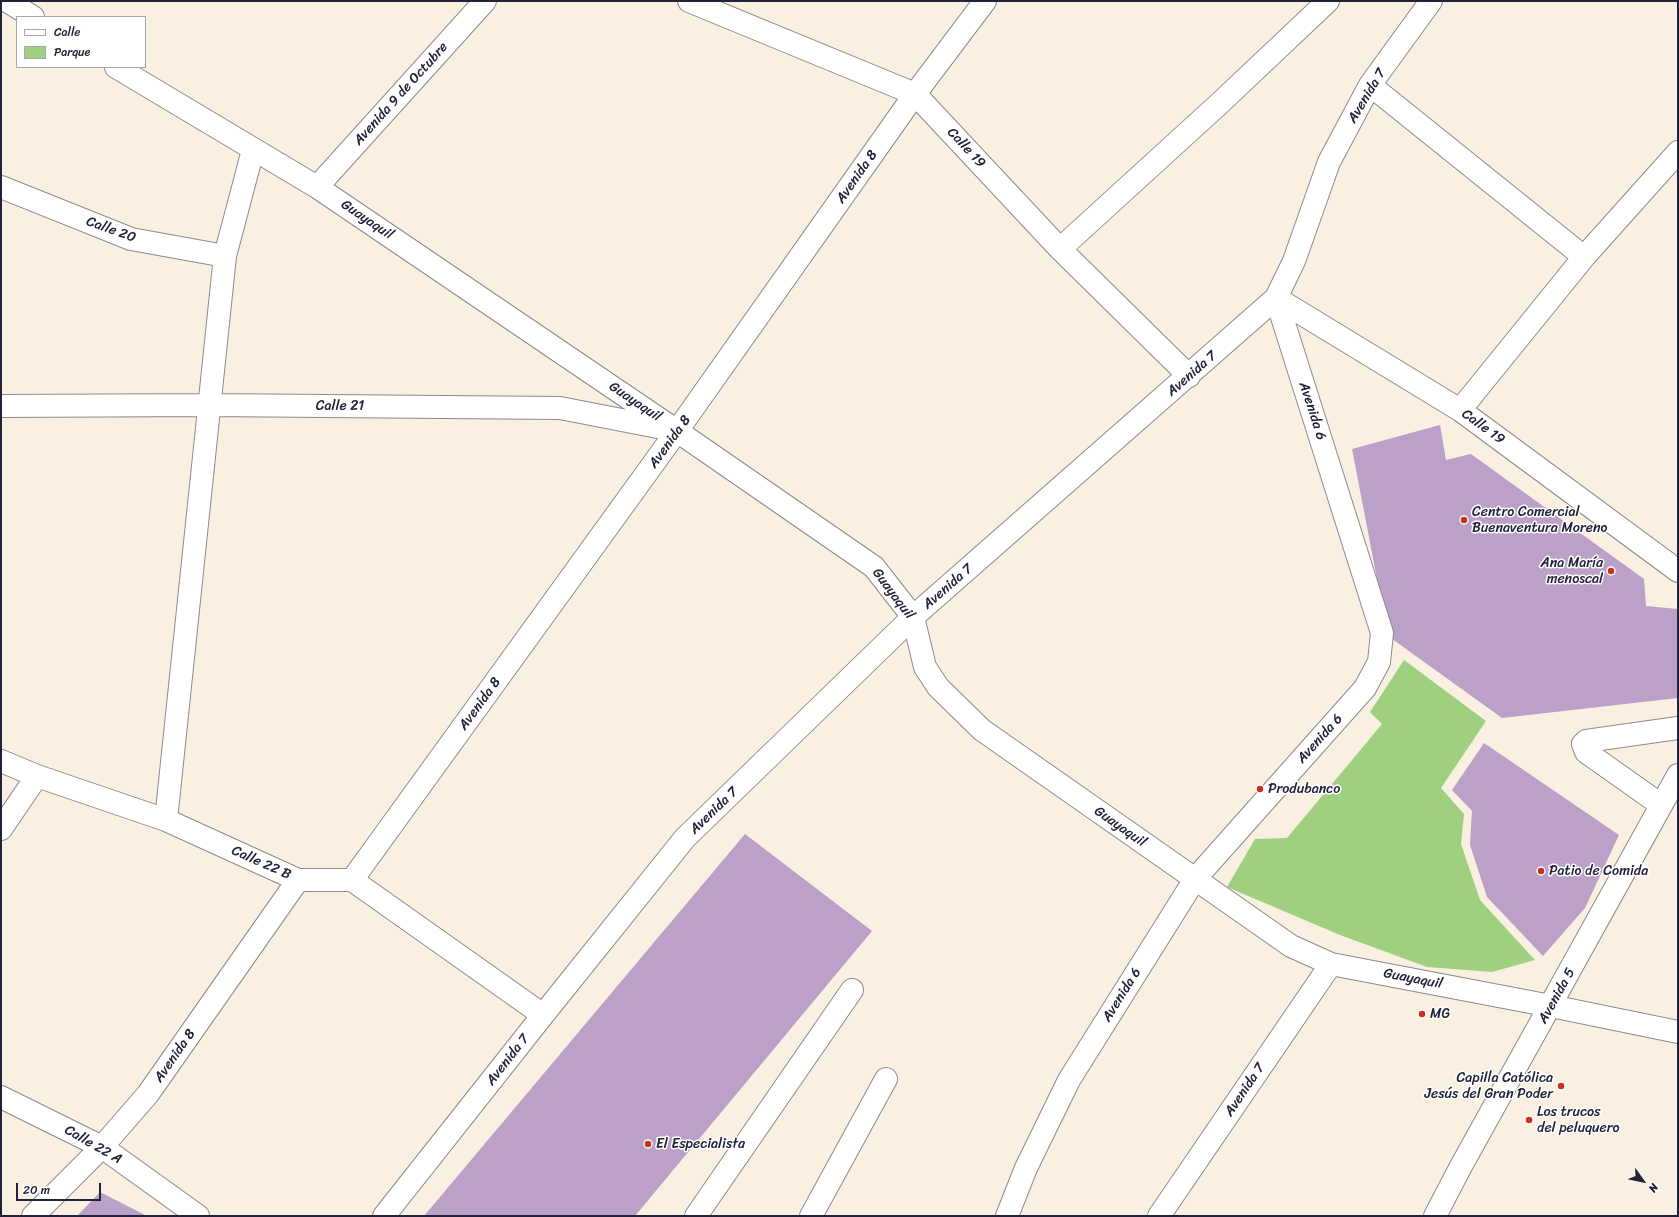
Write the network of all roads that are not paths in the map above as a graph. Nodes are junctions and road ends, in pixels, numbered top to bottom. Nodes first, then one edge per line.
1 (7, 1) edge
2 (485, 1) edge
3 (689, 1) edge
4 (985, 1) edge
5 (1431, 1) edge
6 (1319, 4) edge
7 (31, 16) edge
8 (118, 68) edge
9 (1370, 85) junction
10 (915, 94) junction
11 (253, 150) junction
12 (1678, 152) edge
13 (1, 187) edge
14 (318, 187) junction
15 (1060, 248) junction
16 (225, 256) junction
17 (1584, 257) junction
18 (1276, 298) junction
19 (1189, 376) junction
20 (208, 405) junction
21 (1, 406) edge
22 (1460, 410) junction
23 (678, 431) junction
24 (1678, 571) edge
25 (913, 617) junction
26 (1678, 728) edge
27 (1, 760) edge
28 (1678, 775) edge
29 (37, 776) junction
30 (1662, 805) junction
31 (166, 820) junction
32 (1, 829) edge
33 (1195, 879) junction
34 (298, 880) junction
35 (352, 880) junction
36 (1331, 964) junction
37 (852, 990) dead end
38 (1551, 1006) junction
39 (543, 1015) junction
40 (1678, 1032) edge
41 (886, 1079) dead end
42 (1, 1097) edge
43 (102, 1146) junction
44 (33, 1216) edge
45 (198, 1216) edge
46 (384, 1216) edge
47 (696, 1216) edge
48 (811, 1216) edge
49 (1007, 1216) edge
50 (1159, 1216) edge
51 (1435, 1216) edge

1 - 7 street
2 - 14 street, Avenida 9 de Octubre
3 - 10 street, Calle 19
4 - 10 street, Avenida 8
5 - 9 street, Avenida 7
6 - 15 street
8 - 11 street, Guayaquil
9 - 17 street
9 - 18 street, Avenida 7
10 - 15 street, Calle 19
10 - 23 street, Avenida 8
11 - 14 street, Guayaquil
11 - 16 street
12 - 17 street
13 - 16 street, Calle 20
14 - 23 street, Guayaquil
15 - 19 street, Calle 19
16 - 20 street
17 - 22 street
18 - 19 street, Avenida 7
18 - 22 street, Calle 19
18 - 33 street, Avenida 6
19 - 25 street, Avenida 7
20 - 21 street, Calle 21
20 - 23 street, Calle 21
20 - 31 street
22 - 24 street, Calle 19
23 - 25 street, Guayaquil
23 - 35 street, Avenida 8
25 - 33 street, Guayaquil
25 - 39 street, Avenida 7
26 - 30 street
27 - 29 street, Calle 22 B
28 - 30 street, Avenida 5
29 - 31 street, Calle 22 B
29 - 32 street
30 - 38 street, Avenida 5
31 - 34 street, Calle 22 B
33 - 36 street, Guayaquil
33 - 49 street, Avenida 6
34 - 35 street, Calle 22 B
34 - 43 street, Avenida 8
35 - 39 street
36 - 38 street, Guayaquil
36 - 50 street, Avenida 7
37 - 47 street
38 - 40 street, Guayaquil
38 - 51 street, Avenida 5
39 - 46 street, Avenida 7
41 - 48 street
42 - 43 street, Calle 22 A
43 - 44 street, Avenida 8
43 - 45 street, Calle 22 A

